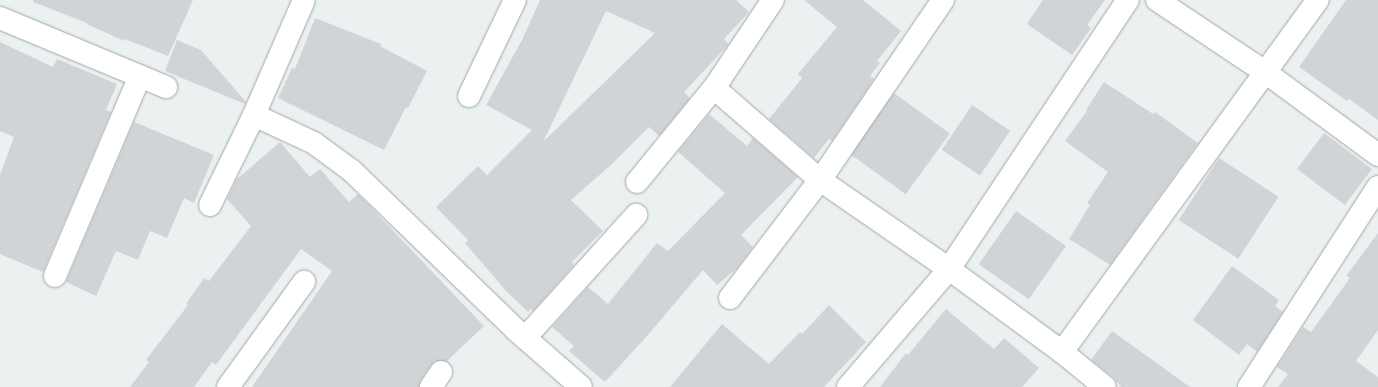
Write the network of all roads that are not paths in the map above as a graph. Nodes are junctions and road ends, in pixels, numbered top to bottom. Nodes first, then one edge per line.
1 (304, 0) edge
2 (515, 0) edge
3 (774, 0) edge
4 (943, 0) edge
5 (1128, 0) edge
6 (1157, 0) edge
7 (1318, 0) edge
8 (0, 18) edge
9 (1265, 72) junction
10 (140, 76) junction
11 (166, 87) dead end
12 (714, 88) junction
13 (468, 96) dead end
14 (254, 115) junction
15 (1378, 155) edge
16 (820, 180) junction
17 (637, 182) dead end
18 (1378, 187) edge
19 (210, 205) dead end
20 (636, 215) dead end
21 (949, 269) junction
22 (55, 276) dead end
23 (304, 282) dead end
24 (730, 298) dead end
25 (525, 338) junction
26 (1062, 352) junction
27 (228, 387) edge
28 (581, 387) edge
29 (848, 387) edge
30 (1105, 387) edge
31 (1249, 387) edge

1 - 14 street
2 - 13 street
3 - 12 street
4 - 16 street
5 - 21 street
6 - 9 street
7 - 9 street
8 - 10 street
9 - 15 street
9 - 26 street
10 - 11 street
10 - 22 street
12 - 16 street
12 - 17 street
14 - 19 street
14 - 25 street
16 - 21 street
16 - 24 street
18 - 31 street
20 - 25 street
21 - 26 street
21 - 29 street
23 - 27 street
25 - 28 street
26 - 30 street

